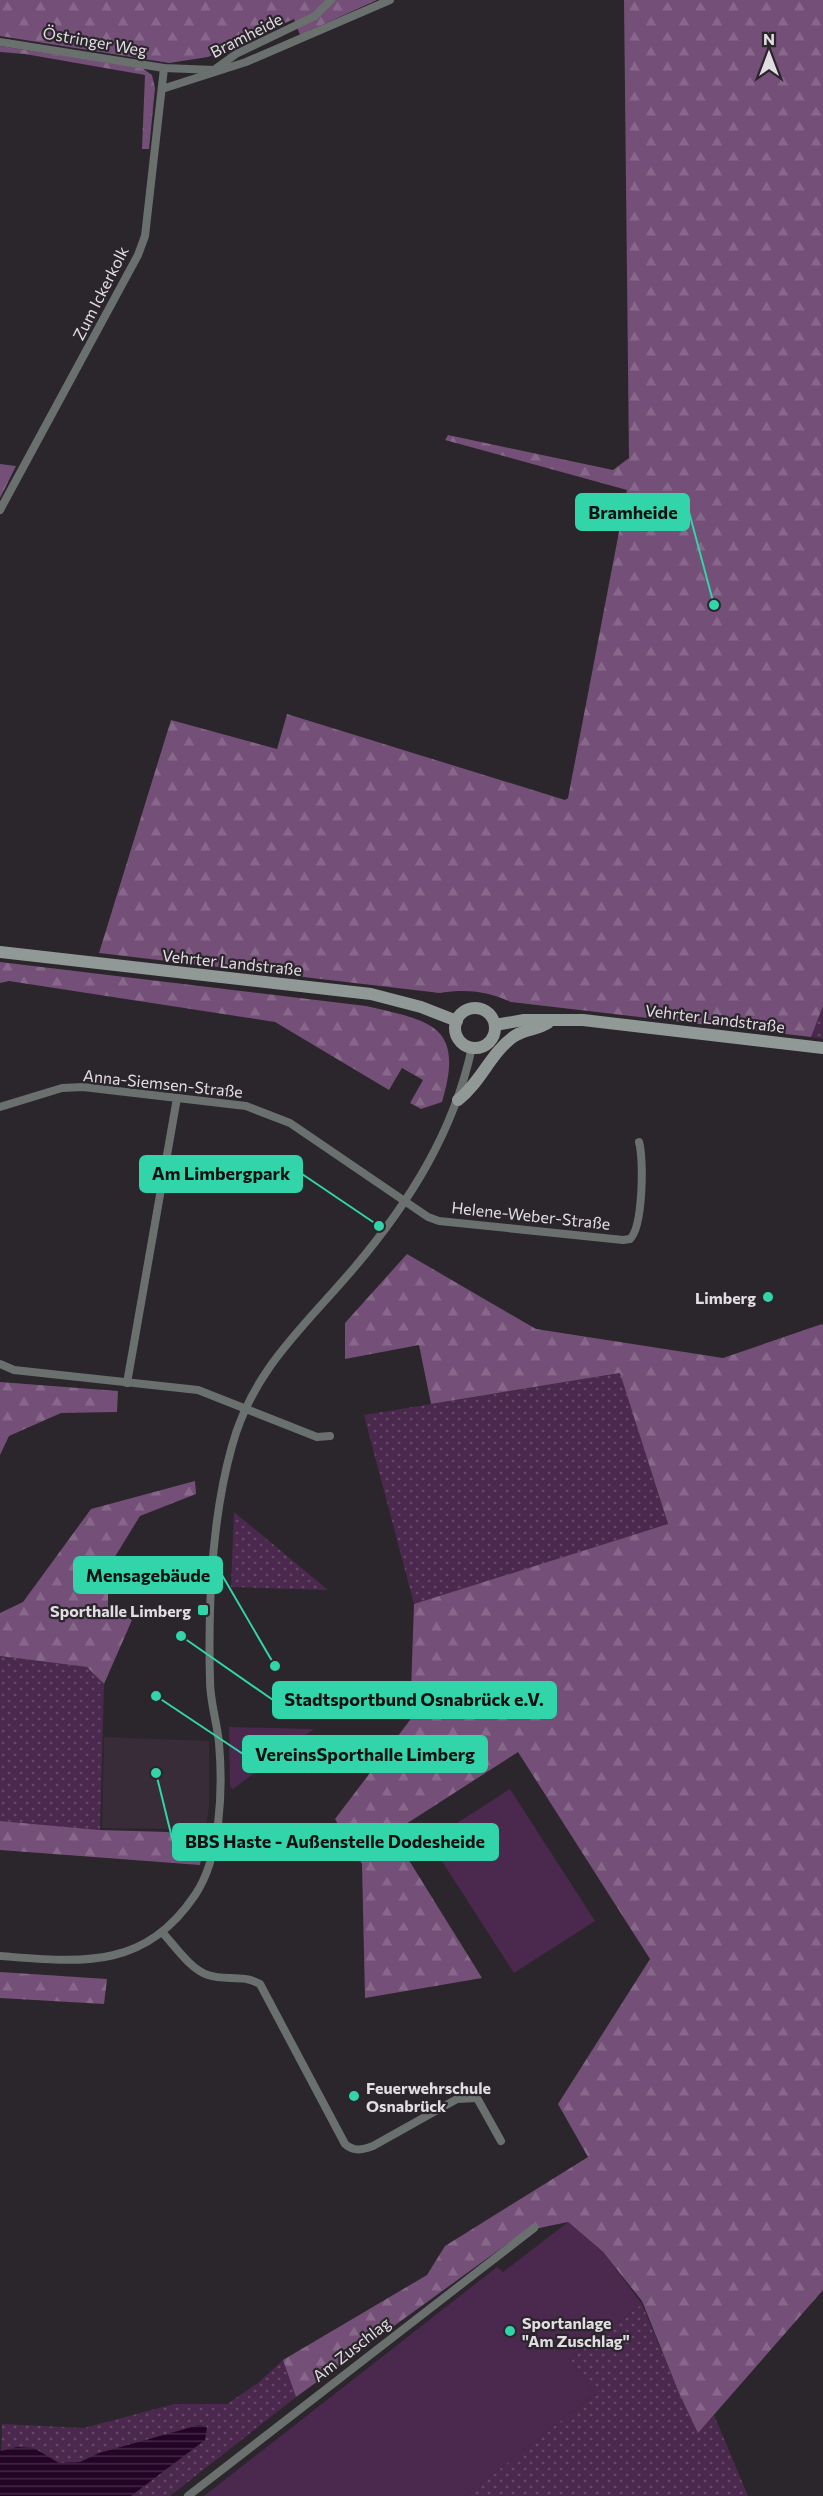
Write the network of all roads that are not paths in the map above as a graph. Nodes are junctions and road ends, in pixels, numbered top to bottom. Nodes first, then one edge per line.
1 (331, 0) edge
2 (390, 0) edge
3 (0, 42) edge
4 (164, 68) junction
5 (214, 70) junction
6 (162, 89) junction
7 (0, 510) edge
8 (0, 952) edge
9 (554, 1019) junction
10 (457, 1021) junction
11 (495, 1025) junction
12 (472, 1047) junction
13 (823, 1048) edge
14 (177, 1098) junction
15 (459, 1100) junction
16 (0, 1107) edge
17 (639, 1142) dead end
18 (405, 1203) junction
19 (0, 1364) edge
20 (127, 1383) junction
21 (245, 1408) junction
22 (330, 1436) dead end
23 (162, 1932) junction
24 (0, 1956) edge
25 (501, 2141) dead end
26 (534, 2228) dead end
27 (188, 2496) edge

1 - 5 street, Bramheide
2 - 5 street
3 - 4 street, Östringer Weg
4 - 5 street, Bramheide
4 - 6 street, Östringer Weg
5 - 6 street
6 - 7 street, Zum Ickerkolk
8 - 10 main road, Vehrter Landstraße
9 - 11 main road, Vehrter Landstraße
9 - 13 main road, Vehrter Landstraße
9 - 15 main road
10 - 11 main road
10 - 12 main road
11 - 12 main road
12 - 15 street
14 - 16 street, Anna-Siemsen-Straße
14 - 18 street, Anna-Siemsen-Straße
14 - 20 street
15 - 18 street
17 - 18 street, Helene-Weber-Straße
18 - 21 street
19 - 20 street
20 - 21 street
21 - 22 street
21 - 23 street
23 - 24 street
23 - 25 street
26 - 27 street, Am Zuschlag

